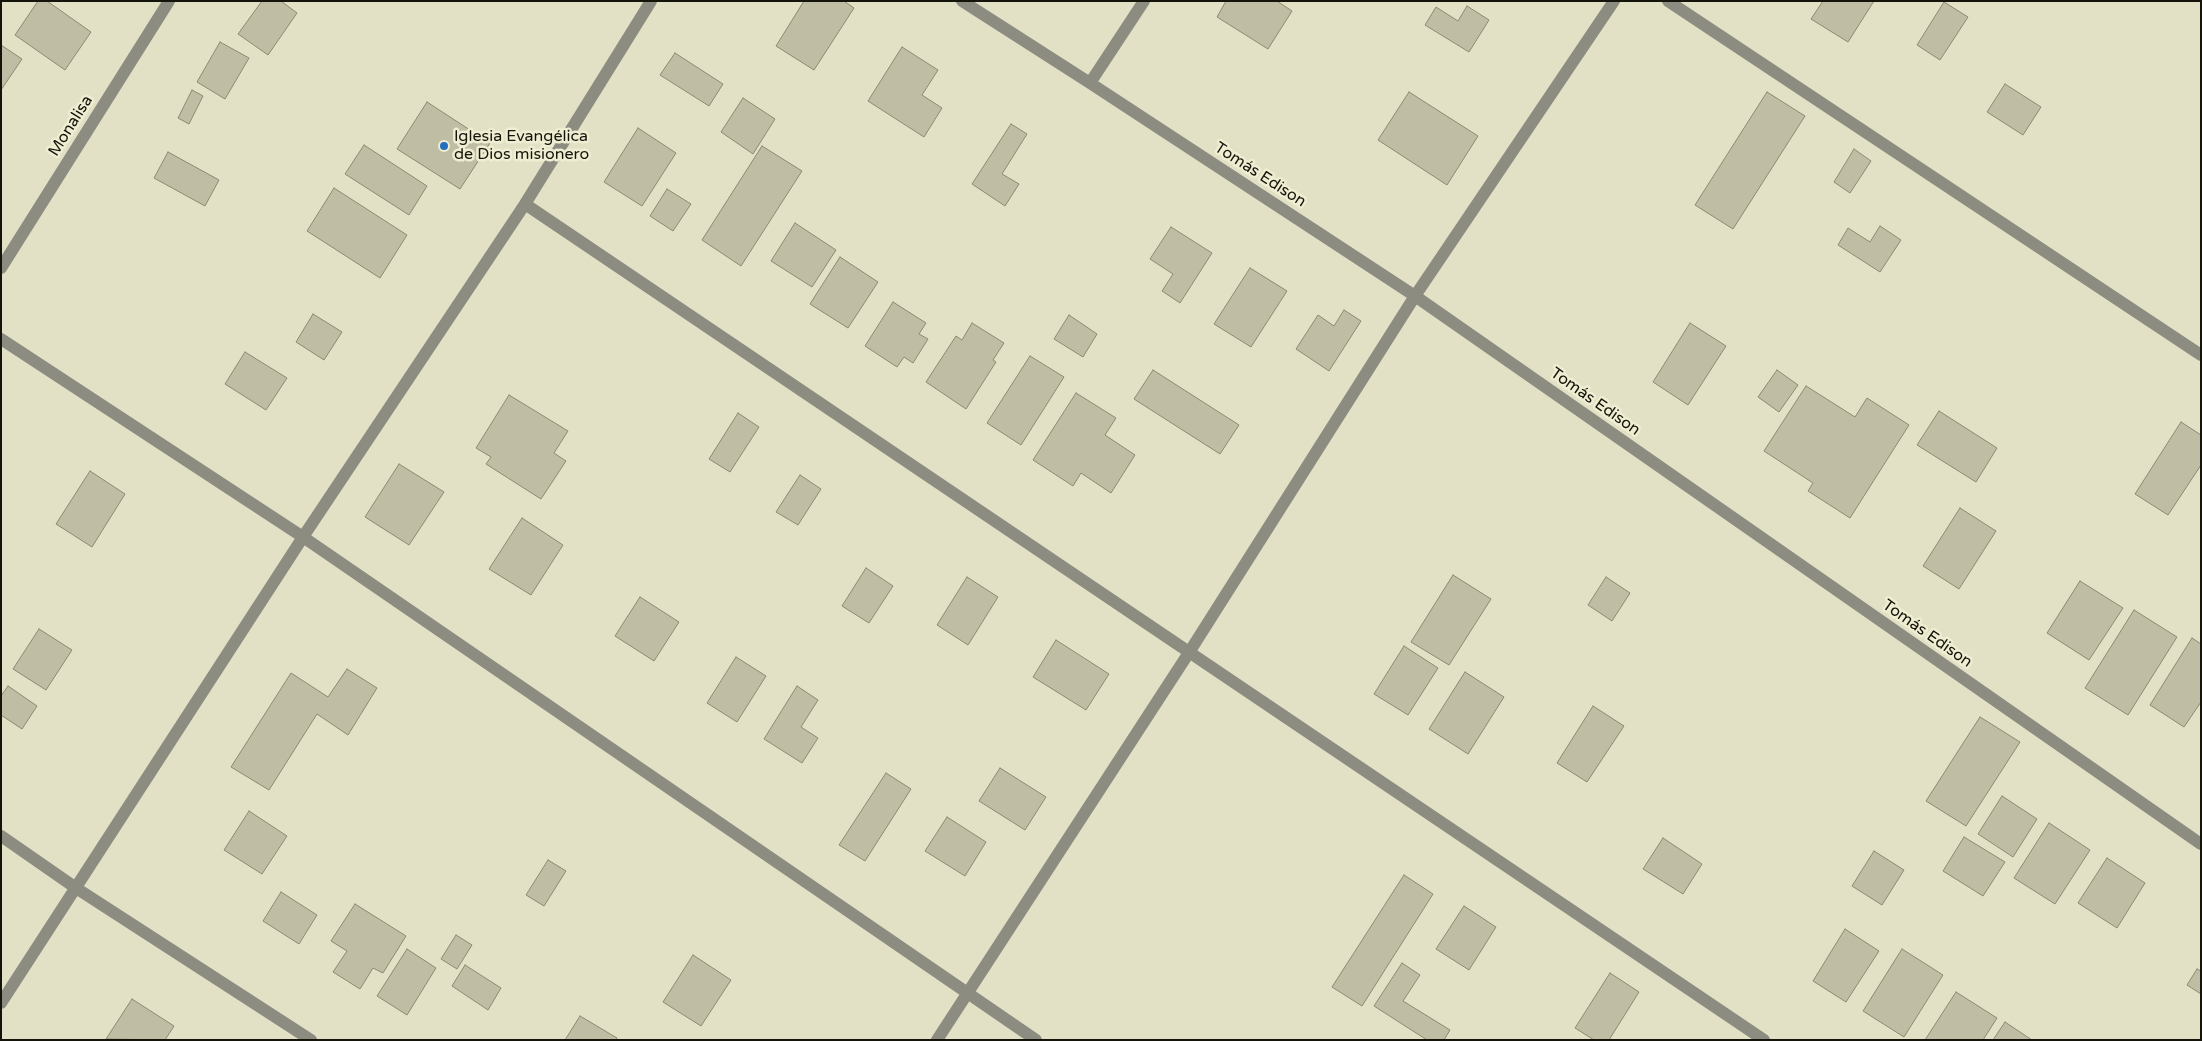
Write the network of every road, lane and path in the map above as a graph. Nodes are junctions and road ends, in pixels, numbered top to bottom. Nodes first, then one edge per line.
1 (169, 1) edge
2 (651, 1) edge
3 (962, 1) edge
4 (1144, 1) edge
5 (1614, 1) edge
6 (1668, 1) edge
7 (1090, 83) junction
8 (525, 204) junction
9 (1, 268) edge
10 (1415, 296) junction
11 (1, 339) edge
12 (2201, 355) edge
13 (303, 537) junction
14 (1190, 650) junction
15 (1, 836) edge
16 (2201, 844) edge
17 (76, 888) junction
18 (967, 993) junction
19 (1, 1003) edge
20 (311, 1040) edge
21 (937, 1040) edge
22 (1036, 1040) edge
23 (1764, 1040) edge

1 - 9 street, Monalisa
2 - 8 street
3 - 7 street, Tomás Edison
4 - 7 street
5 - 10 street
6 - 12 street
7 - 10 street, Tomás Edison
8 - 13 street
8 - 14 street
10 - 14 street
10 - 16 street, Tomás Edison
11 - 13 street
13 - 17 street
13 - 18 street
14 - 18 street
14 - 23 street
15 - 17 street
17 - 19 street
17 - 20 street
18 - 21 street
18 - 22 street

